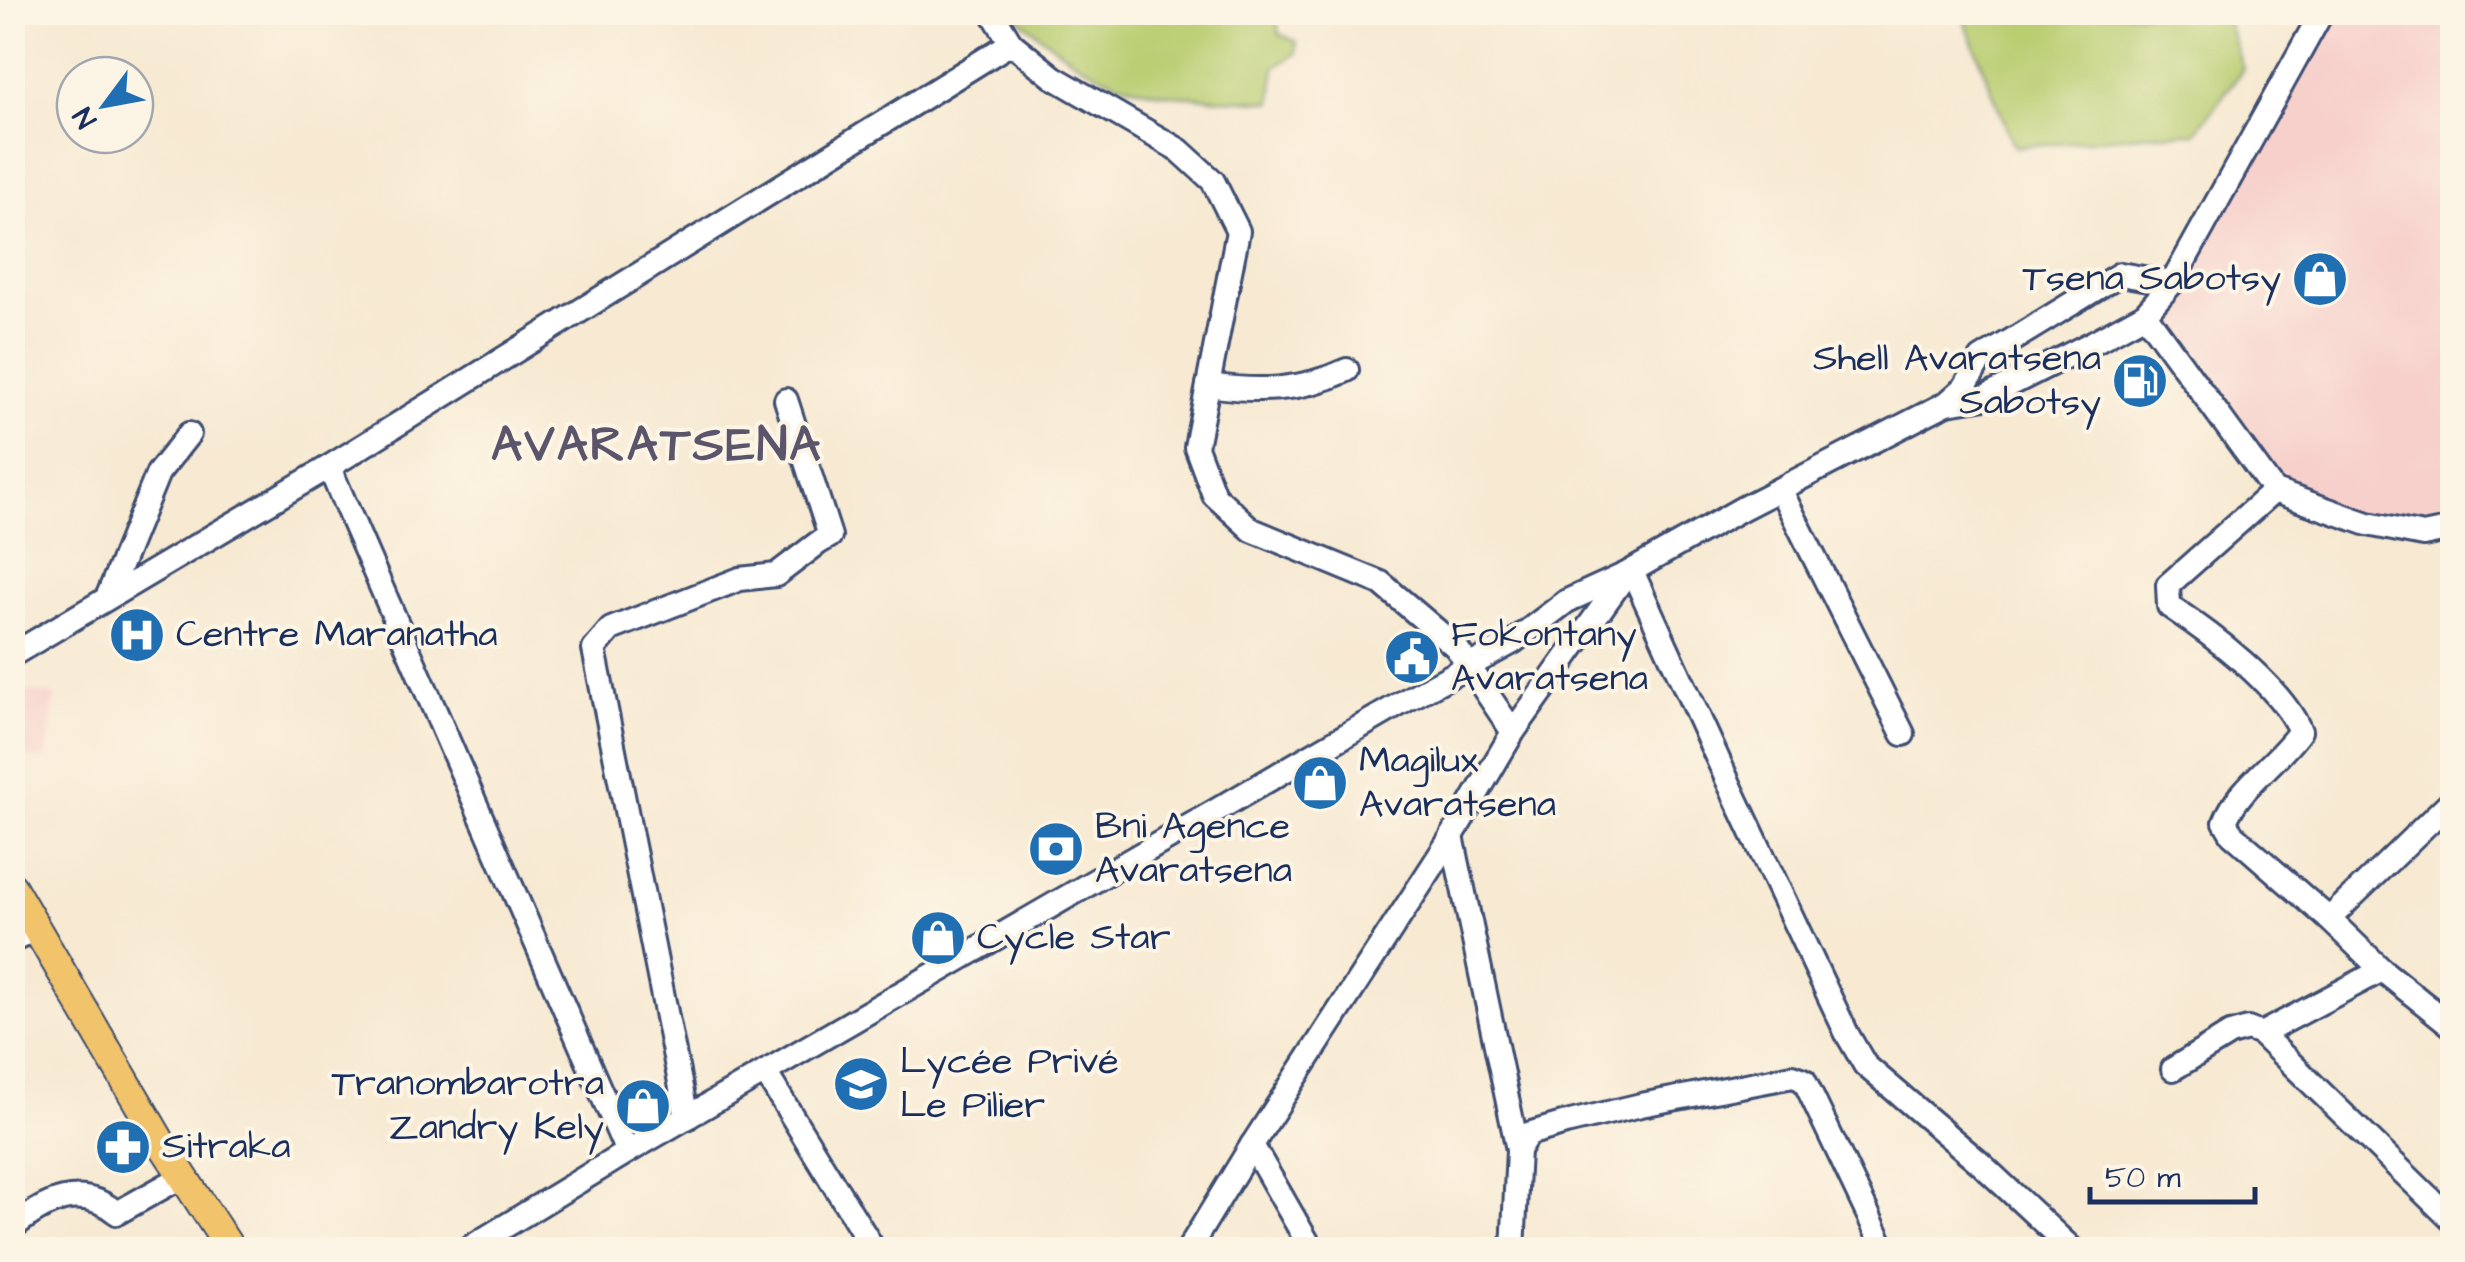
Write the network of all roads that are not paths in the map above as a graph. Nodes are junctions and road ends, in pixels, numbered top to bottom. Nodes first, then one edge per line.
1 (992, 12) edge
2 (2322, 12) edge
3 (1011, 43) junction
4 (2172, 283) junction
5 (2144, 314) junction
6 (1347, 370) dead end
7 (1208, 384) junction
8 (786, 400) dead end
9 (1947, 403) junction
10 (189, 434) dead end
11 (329, 467) junction
12 (1780, 489) junction
13 (2274, 492) junction
14 (2452, 529) edge
15 (1629, 573) junction
16 (106, 598) junction
17 (12, 654) edge
18 (1468, 665) junction
19 (1513, 732) junction
20 (1903, 734) dead end
21 (2452, 800) edge
22 (1452, 836) junction
23 (12, 887) edge
24 (2329, 919) junction
25 (24, 935) edge
26 (2382, 970) junction
27 (2452, 1026) edge
28 (2261, 1034) junction
29 (2173, 1069) dead end
30 (765, 1072) junction
31 (687, 1118) junction
32 (1252, 1145) junction
33 (1518, 1150) junction
34 (627, 1152) junction
35 (183, 1176) junction
36 (2452, 1220) edge
37 (12, 1228) edge
38 (231, 1250) edge
39 (466, 1250) edge
40 (874, 1250) edge
41 (1188, 1250) edge
42 (1312, 1250) edge
43 (1513, 1250) edge
44 (1886, 1250) edge
45 (2073, 1250) edge

1 - 3 street
2 - 4 street
3 - 7 street
3 - 11 street
4 - 5 street
4 - 9 street
5 - 9 street
5 - 13 street
6 - 7 street
7 - 18 street
8 - 31 street
9 - 12 street
10 - 16 street
11 - 16 street
11 - 34 street
12 - 15 street
12 - 20 street
13 - 14 street
13 - 24 street
15 - 18 street
15 - 19 street
15 - 45 street
16 - 17 street
18 - 19 street
18 - 30 street
19 - 22 street
21 - 24 street
22 - 32 street
22 - 33 street
23 - 25 main road
24 - 26 street
25 - 35 main road
26 - 27 street
26 - 28 street
28 - 29 street
28 - 36 street
30 - 31 street
30 - 40 street
31 - 34 street
32 - 41 street
32 - 42 street
33 - 43 street
33 - 44 street
34 - 39 street
35 - 37 street
35 - 38 main road

